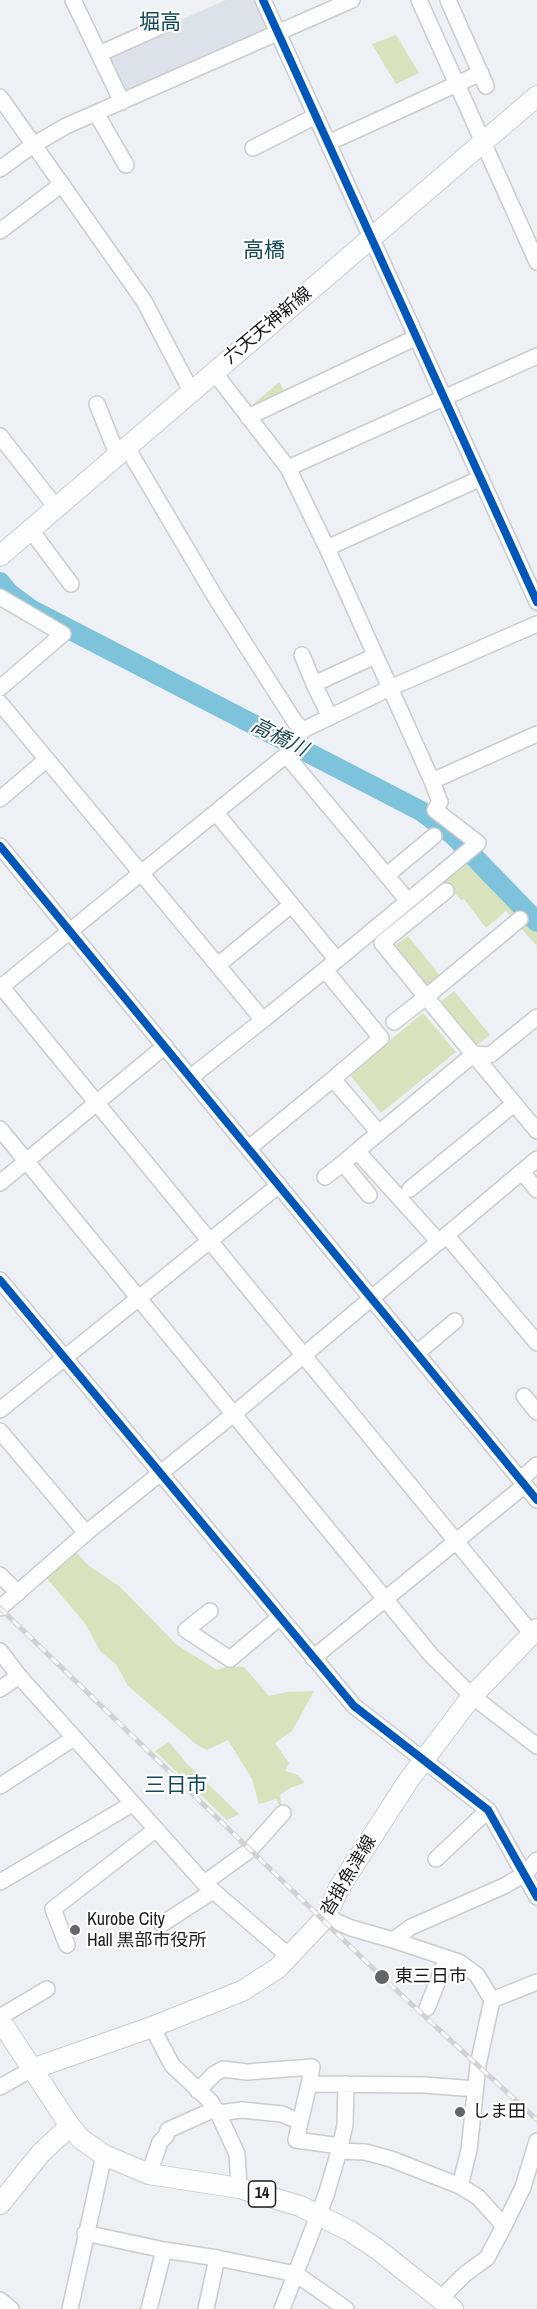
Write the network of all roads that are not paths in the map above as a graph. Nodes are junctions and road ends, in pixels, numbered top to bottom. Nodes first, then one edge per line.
1 (73, 0) edge
2 (263, 0) edge
3 (352, 0) edge
4 (419, 0) edge
5 (448, 0) edge
6 (166, 24) dead end
7 (277, 32) junction
8 (99, 54) junction
9 (457, 84) junction
10 (537, 96) edge
11 (0, 97) edge
12 (122, 102) junction
13 (96, 113) junction
14 (316, 116) junction
15 (483, 141) junction
16 (328, 143) junction
17 (33, 145) junction
18 (253, 148) dead end
19 (126, 165) dead end
20 (0, 169) edge
21 (62, 184) junction
22 (0, 231) edge
23 (372, 238) junction
24 (537, 262) edge
25 (417, 337) junction
26 (537, 356) edge
27 (214, 372) junction
28 (191, 391) junction
29 (445, 398) junction
30 (97, 404) dead end
31 (248, 417) junction
32 (0, 436) edge
33 (122, 450) junction
34 (288, 468) junction
35 (481, 478) junction
36 (55, 506) junction
37 (30, 529) junction
38 (327, 548) junction
39 (0, 556) edge
40 (70, 584) dead end
41 (0, 597) edge
42 (537, 602) edge
43 (537, 624) edge
44 (302, 656) dead end
45 (375, 656) junction
46 (315, 684) junction
47 (0, 688) edge
48 (390, 688) junction
49 (0, 702) edge
50 (330, 717) junction
51 (303, 730) junction
52 (537, 734) edge
53 (286, 755) junction
54 (47, 759) junction
55 (432, 781) junction
56 (0, 799) edge
57 (216, 813) junction
58 (434, 836) dead end
59 (0, 846) edge
60 (143, 874) junction
61 (387, 875) junction
62 (446, 891) dead end
63 (408, 901) junction
64 (291, 905) junction
65 (520, 919) dead end
66 (71, 932) junction
67 (331, 965) junction
68 (218, 966) junction
69 (0, 986) edge
70 (426, 997) junction
71 (537, 1017) edge
72 (263, 1020) junction
73 (394, 1022) dead end
74 (165, 1046) junction
75 (474, 1054) junction
76 (191, 1077) junction
77 (333, 1079) junction
78 (96, 1103) junction
79 (514, 1104) junction
80 (0, 1129) edge
81 (537, 1131) edge
82 (379, 1133) junction
83 (249, 1148) junction
84 (357, 1151) junction
85 (537, 1159) edge
86 (26, 1161) junction
87 (343, 1162) junction
88 (522, 1172) junction
89 (325, 1177) dead end
90 (0, 1183) edge
91 (279, 1185) junction
92 (410, 1189) dead end
93 (537, 1190) edge
94 (369, 1195) dead end
95 (443, 1239) junction
96 (209, 1241) junction
97 (0, 1280) edge
98 (371, 1297) junction
99 (138, 1298) junction
100 (454, 1321) dead end
101 (537, 1343) edge
102 (417, 1353) junction
103 (302, 1356) junction
104 (65, 1359) junction
105 (524, 1396) dead end
106 (0, 1410) edge
107 (537, 1412) edge
108 (235, 1413) junction
109 (0, 1431) edge
110 (6, 1445) edge
111 (537, 1465) edge
112 (160, 1474) junction
113 (523, 1482) junction
114 (537, 1500) edge
115 (86, 1533) junction
116 (457, 1543) junction
117 (0, 1575) edge
118 (18, 1593) junction
119 (386, 1597) junction
120 (0, 1608) edge
121 (210, 1611) dead end
122 (280, 1617) junction
123 (533, 1638) edge
124 (0, 1651) edge
125 (313, 1658) junction
126 (19, 1676) junction
127 (0, 1689) edge
128 (472, 1696) junction
129 (74, 1738) junction
130 (537, 1746) edge
131 (424, 1760) junction
132 (0, 1786) edge
133 (132, 1804) junction
134 (488, 1810) junction
135 (283, 1813) dead end
136 (155, 1830) junction
137 (436, 1859) dead end
138 (537, 1860) edge
139 (525, 1874) junction
140 (0, 1882) edge
141 (208, 1887) junction
142 (537, 1897) edge
143 (326, 1917) junction
144 (162, 1924) dead end
145 (393, 1940) junction
146 (68, 1946) dead end
147 (290, 1958) junction
148 (447, 1958) junction
149 (537, 1982) edge
150 (47, 1989) dead end
151 (492, 2000) junction
152 (427, 2008) dead end
153 (0, 2019) edge
154 (152, 2027) junction
155 (32, 2069) junction
156 (346, 2084) junction
157 (309, 2085) junction
158 (0, 2087) edge
159 (475, 2089) junction
160 (198, 2091) junction
161 (217, 2111) junction
162 (300, 2122) junction
163 (70, 2126) junction
164 (537, 2141) edge
165 (339, 2149) junction
166 (104, 2155) junction
167 (149, 2174) junction
168 (460, 2186) junction
169 (239, 2188) junction
170 (1, 2200) edge
171 (318, 2215) junction
172 (504, 2226) junction
173 (86, 2233) junction
174 (164, 2250) junction
175 (217, 2258) junction
176 (296, 2274) junction
177 (0, 2300) edge
178 (446, 2304) edge
179 (11, 2309) edge
180 (70, 2309) edge
181 (149, 2309) edge
182 (206, 2309) edge
183 (282, 2309) edge
184 (346, 2309) edge

1 - 8 street
2 - 7 street
3 - 7 street
4 - 9 street
5 - 9 street
6 - 8 street
7 - 12 street
7 - 14 street
8 - 12 street
9 - 15 street
9 - 16 street
10 - 15 main road, 六天天神新線
11 - 17 street
12 - 13 street
13 - 17 street
13 - 19 street
14 - 16 street
14 - 18 street
15 - 23 main road, 六天天神新線
15 - 24 street
16 - 23 street
17 - 20 street
17 - 21 street
21 - 22 street
21 - 28 street
23 - 25 street
23 - 27 main road, 六天天神新線
25 - 29 street
25 - 31 street
26 - 29 street
27 - 28 main road, 六天天神新線
27 - 31 street
28 - 33 main road, 六天天神新線
29 - 34 street
29 - 35 street
30 - 33 street
31 - 34 street
32 - 36 street
33 - 36 main road, 六天天神新線
33 - 51 street
34 - 38 street
35 - 38 street
35 - 42 street
36 - 37 main road, 六天天神新線
37 - 39 main road, 六天天神新線
37 - 40 street
38 - 45 street
41 - 47 street
43 - 48 street
44 - 46 street
45 - 46 street
45 - 48 street
46 - 50 street
48 - 50 street
48 - 55 street
49 - 54 street
50 - 51 street
51 - 53 street
52 - 55 street
53 - 57 street
53 - 61 street
54 - 56 street
54 - 60 street
55 - 63 street
57 - 60 street
57 - 64 street
58 - 61 street
59 - 66 street
60 - 66 street
60 - 68 street
61 - 63 street
62 - 70 street
63 - 67 street
64 - 67 street
64 - 68 street
65 - 70 street
66 - 69 street
66 - 74 street
67 - 72 street
67 - 77 street
68 - 72 street
69 - 78 street
70 - 73 street
70 - 75 street
71 - 75 street
72 - 76 street
74 - 76 street
74 - 78 street
75 - 79 street
75 - 82 street
76 - 83 street
77 - 82 street
77 - 83 street
78 - 86 street
78 - 96 street
79 - 81 street
79 - 92 street
80 - 86 street
82 - 84 street
83 - 91 street
84 - 87 street
84 - 95 street
85 - 88 street
86 - 90 street
86 - 99 street
87 - 89 street
87 - 94 street
88 - 93 street
88 - 95 street
91 - 96 street
91 - 98 street
95 - 98 street
95 - 101 street
96 - 99 street
96 - 103 street
97 - 104 street
98 - 102 street
98 - 103 street
99 - 104 street
99 - 108 street
100 - 102 street
102 - 113 street
103 - 108 street
103 - 116 street
104 - 106 street
104 - 112 street
105 - 107 street
108 - 112 street
108 - 119 street
109 - 110 street
110 - 115 street
111 - 113 street
112 - 115 street
112 - 122 street
113 - 114 street
113 - 116 street
115 - 118 street
116 - 119 street
116 - 123 street
117 - 118 street
118 - 120 street
119 - 125 street
119 - 128 street
121 - 122 street
122 - 125 street
123 - 128 main road, 沓掛魚津線
124 - 126 street
125 - 131 street
126 - 127 street
126 - 129 street
128 - 130 street
128 - 131 main road, 沓掛魚津線
129 - 132 street
129 - 133 street
131 - 134 street
131 - 143 main road, 沓掛魚津線
133 - 136 street
133 - 140 street
134 - 137 street
134 - 139 street
135 - 141 street
136 - 141 street
136 - 146 street
138 - 139 street
139 - 142 street
139 - 145 street
141 - 144 street
141 - 147 street
143 - 145 street
143 - 147 main road, 沓掛魚津線
145 - 148 street
147 - 154 main road, 沓掛魚津線
148 - 151 street
148 - 152 street
149 - 151 street
150 - 153 street
151 - 159 street
153 - 155 main road
154 - 155 main road, 沓掛魚津線
154 - 160 street
155 - 158 street
155 - 163 main road, 14
156 - 157 street
156 - 159 street
156 - 165 street
157 - 160 street
157 - 162 street
159 - 168 street
160 - 161 street
161 - 162 street
161 - 167 street
161 - 169 street
162 - 165 street
163 - 166 main road, 14
163 - 170 main road
164 - 172 street
165 - 168 street
165 - 171 street
166 - 167 main road, 14
166 - 173 street
167 - 169 main road, 14
168 - 172 street
169 - 171 main road, 14
171 - 176 street
171 - 178 main road, 14
172 - 178 street
173 - 174 street
173 - 180 street
174 - 175 street
174 - 181 street
175 - 176 street
175 - 182 street
176 - 183 street
176 - 184 street
177 - 179 street

